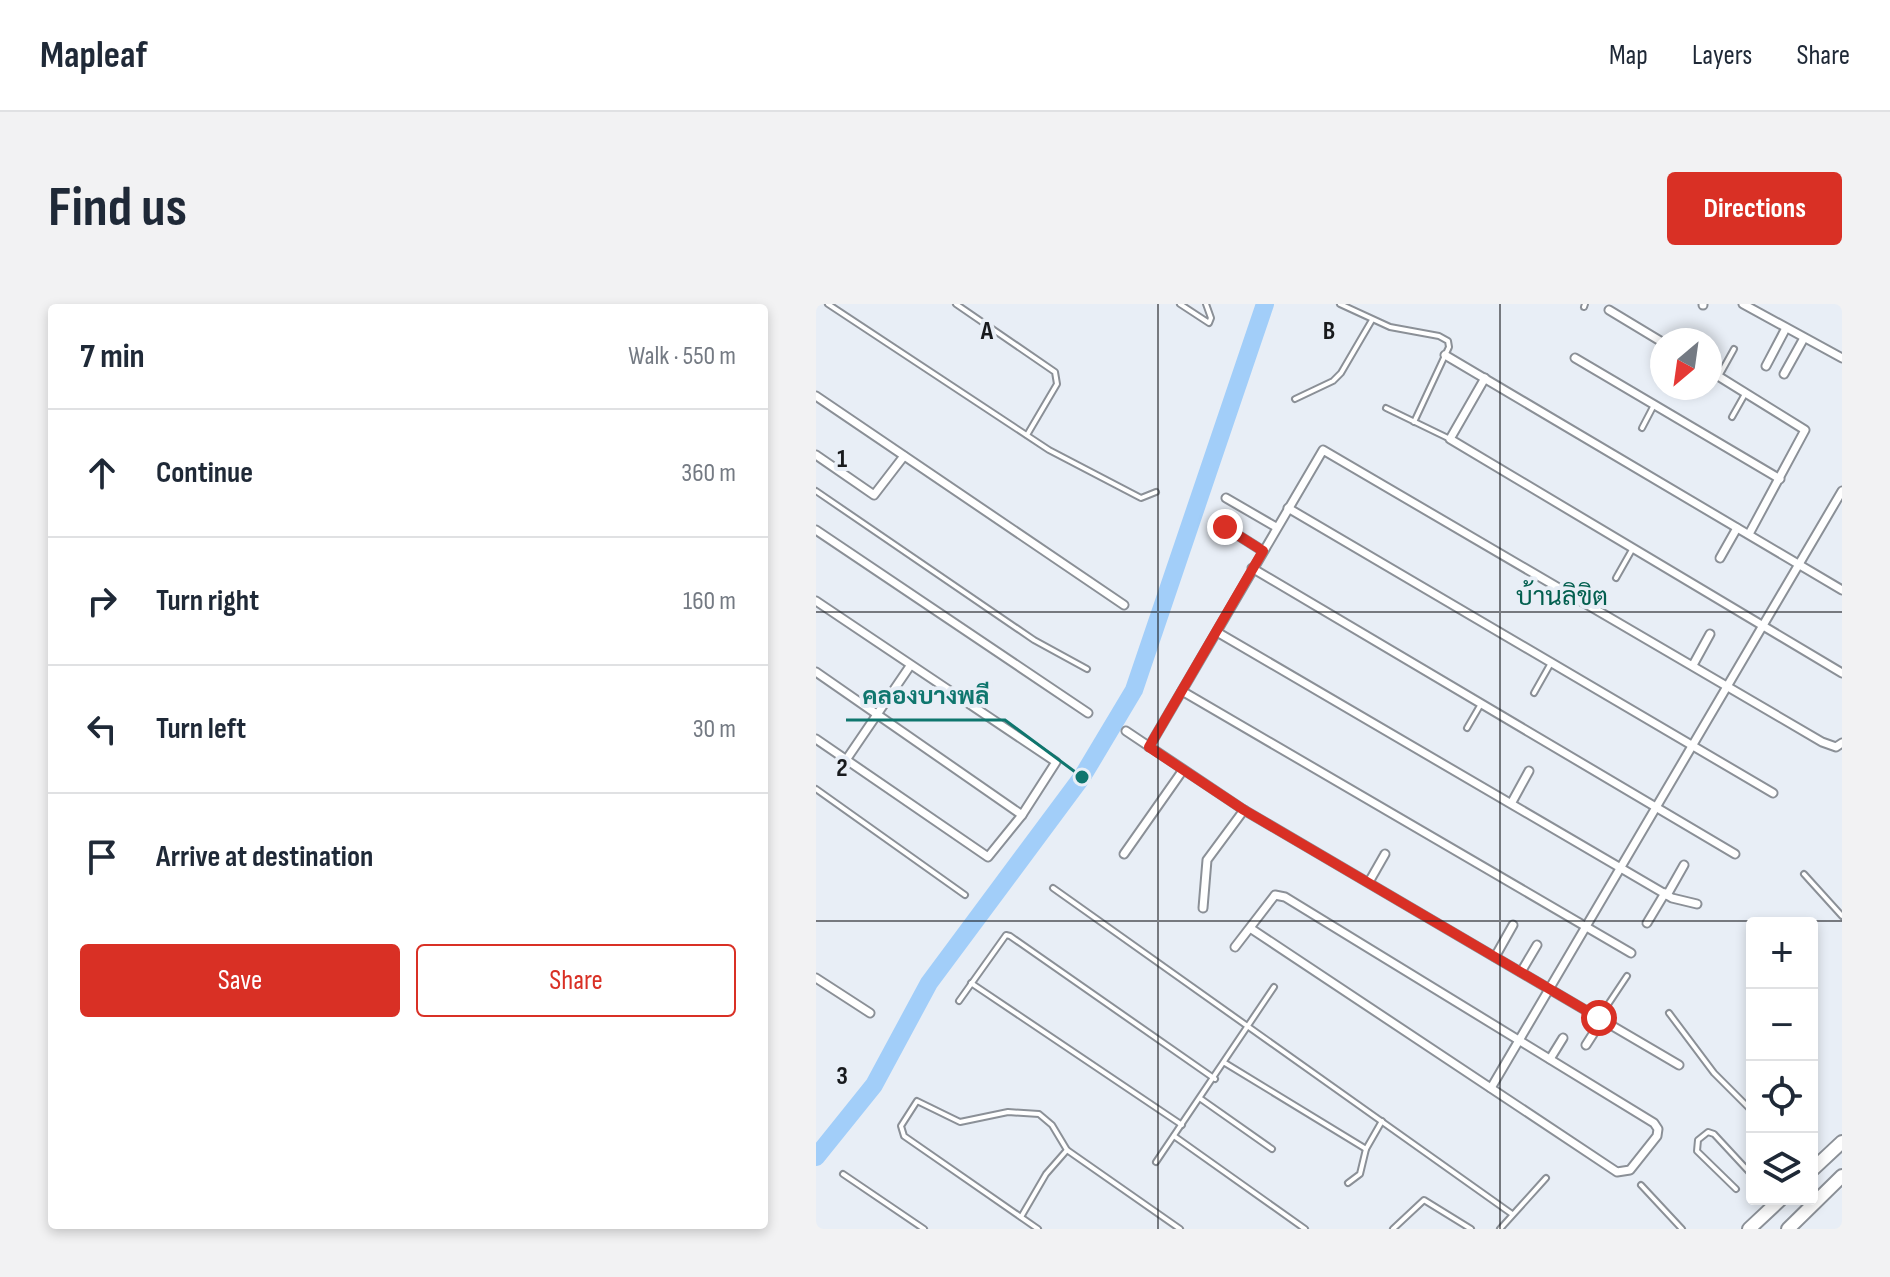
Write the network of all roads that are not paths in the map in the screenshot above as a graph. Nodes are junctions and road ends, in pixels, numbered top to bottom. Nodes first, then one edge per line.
1 (828, 304) edge
2 (956, 304) edge
3 (1180, 304) edge
4 (1206, 304) edge
5 (1340, 304) edge
6 (1743, 304) edge
7 (1609, 310) dead end
8 (1372, 320) junction
9 (1786, 328) junction
10 (1650, 335) edge
11 (1804, 338) junction
12 (1734, 349) dead end
13 (1445, 355) junction
14 (1575, 358) dead end
15 (1842, 358) edge
16 (1766, 366) dead end
17 (1722, 371) edge
18 (1784, 374) dead end
19 (1485, 378) junction
20 (1722, 378) edge
21 (1746, 392) junction
22 (816, 396) edge
23 (1295, 399) dead end
24 (1654, 405) junction
25 (1386, 408) dead end
26 (1732, 417) dead end
27 (1414, 422) junction
28 (1642, 428) dead end
29 (1027, 435) junction
30 (1450, 439) junction
31 (816, 455) edge
32 (904, 456) junction
33 (1780, 479) junction
34 (816, 491) edge
35 (1842, 491) edge
36 (1156, 492) dead end
37 (1226, 498) dead end
38 (1288, 508) junction
39 (1225, 527) dead end
40 (1276, 527) junction
41 (1737, 528) junction
42 (816, 530) edge
43 (1749, 534) junction
44 (1633, 548) junction
45 (1263, 551) junction
46 (1720, 558) dead end
47 (1799, 565) junction
48 (1252, 568) junction
49 (1616, 578) dead end
50 (1842, 590) edge
51 (816, 601) edge
52 (1124, 605) dead end
53 (1762, 626) junction
54 (1217, 632) junction
55 (1710, 634) dead end
56 (1551, 663) junction
57 (1693, 665) junction
58 (910, 666) junction
59 (1087, 669) dead end
60 (816, 672) edge
61 (1842, 673) edge
62 (1728, 685) junction
63 (1182, 691) junction
64 (1534, 693) dead end
65 (1481, 704) junction
66 (1088, 713) dead end
67 (877, 715) junction
68 (1467, 728) dead end
69 (1126, 731) dead end
70 (816, 739) edge
71 (1842, 743) edge
72 (1693, 746) junction
73 (1149, 747) junction
74 (846, 760) junction
75 (1183, 770) junction
76 (1529, 771) dead end
77 (816, 789) edge
78 (1773, 793) dead end
79 (1512, 802) junction
80 (1657, 807) junction
81 (1244, 810) junction
82 (1022, 815) junction
83 (1124, 854) dead end
84 (1385, 854) dead end
85 (1735, 854) dead end
86 (1684, 865) dead end
87 (1622, 867) junction
88 (1804, 874) dead end
89 (1369, 882) junction
90 (1053, 888) dead end
91 (1666, 894) junction
92 (965, 895) dead end
93 (1697, 904) dead end
94 (1203, 908) dead end
95 (1842, 916) edge
96 (1647, 923) dead end
97 (1513, 925) dead end
98 (1586, 927) junction
99 (1250, 928) junction
100 (1537, 945) dead end
101 (1235, 947) dead end
102 (1631, 953) dead end
103 (1495, 957) junction
104 (1521, 972) junction
105 (1627, 976) dead end
106 (816, 978) edge
107 (971, 983) junction
108 (1274, 987) dead end
109 (1550, 989) junction
110 (959, 1001) dead end
111 (870, 1013) dead end
112 (1669, 1013) dead end
113 (1601, 1019) junction
114 (1247, 1028) junction
115 (1563, 1038) dead end
116 (1519, 1041) junction
117 (1586, 1045) dead end
118 (1550, 1059) junction
119 (1225, 1063) junction
120 (1679, 1065) dead end
121 (1215, 1079) junction
122 (1491, 1088) junction
123 (1201, 1099) junction
124 (1746, 1105) edge
125 (1382, 1121) junction
126 (1182, 1125) junction
127 (1174, 1136) junction
128 (1842, 1142) edge
129 (1272, 1149) dead end
130 (1366, 1149) junction
131 (1067, 1150) junction
132 (1156, 1162) dead end
133 (1818, 1164) edge
134 (1746, 1169) edge
135 (843, 1174) dead end
136 (1842, 1176) edge
137 (1546, 1178) dead end
138 (1348, 1183) dead end
139 (1641, 1185) dead end
140 (1736, 1189) dead end
141 (1773, 1205) edge
142 (1512, 1214) junction
143 (1020, 1217) junction
144 (924, 1229) edge
145 (1038, 1229) edge
146 (1180, 1229) edge
147 (1305, 1229) edge
148 (1393, 1229) edge
149 (1471, 1229) edge
150 (1500, 1229) edge
151 (1682, 1229) edge
152 (1749, 1229) edge
153 (1788, 1229) edge

1 - 29 lane
2 - 29 lane
3 - 4 lane
5 - 8 lane
6 - 9 street
7 - 10 street
8 - 13 lane
8 - 23 lane
9 - 11 street
9 - 16 street
11 - 15 street
11 - 18 street
12 - 17 lane
13 - 19 street
13 - 27 lane
14 - 24 street
19 - 30 street
19 - 41 street
20 - 21 street
21 - 26 lane
21 - 33 street
22 - 32 street
24 - 28 lane
24 - 33 street
25 - 27 lane
27 - 30 lane
29 - 36 lane
30 - 44 street
31 - 32 street
32 - 52 street
33 - 43 street
34 - 59 lane
35 - 47 street
37 - 40 street
38 - 40 street
38 - 56 street
38 - 57 street
39 - 45 street
40 - 45 street
41 - 43 street
41 - 46 street
42 - 66 street
43 - 47 street
44 - 49 lane
44 - 53 street
45 - 48 street
47 - 50 street
47 - 53 street
48 - 54 street
48 - 65 street
51 - 58 street
53 - 61 street
53 - 62 street
54 - 63 street
54 - 79 street
55 - 57 street
56 - 64 lane
56 - 72 street
57 - 62 street
58 - 67 street
58 - 82 street
60 - 67 street
62 - 71 street
62 - 72 street
63 - 73 street
63 - 98 street
65 - 68 lane
65 - 80 street
67 - 74 street
67 - 82 street
69 - 73 street
70 - 74 street
72 - 78 street
72 - 80 street
73 - 75 street
74 - 82 street
75 - 81 street
75 - 83 street
76 - 79 street
77 - 92 lane
79 - 87 street
80 - 85 street
80 - 87 street
81 - 89 street
81 - 94 street
84 - 89 street
86 - 91 street
87 - 91 street
87 - 98 street
88 - 95 lane
89 - 103 street
90 - 114 lane
91 - 93 street
91 - 96 street
97 - 103 street
98 - 102 street
98 - 109 street
99 - 101 street
99 - 116 street
99 - 122 street
100 - 104 street
103 - 104 street
104 - 109 street
105 - 113 lane
106 - 111 street
107 - 110 lane
107 - 121 lane
107 - 126 lane
108 - 114 lane
109 - 113 street
109 - 116 street
112 - 124 lane
113 - 117 street
113 - 120 street
114 - 119 lane
114 - 125 lane
115 - 118 street
116 - 118 street
116 - 122 street
118 - 122 street
119 - 121 lane
119 - 130 lane
121 - 123 lane
123 - 126 lane
123 - 129 lane
125 - 130 lane
125 - 142 lane
126 - 127 lane
127 - 132 lane
127 - 147 lane
128 - 133 main road
130 - 138 lane
131 - 143 lane
131 - 143 lane
131 - 146 lane
134 - 140 lane
135 - 144 lane
136 - 153 main road
137 - 142 lane
139 - 151 lane
141 - 152 main road
142 - 150 lane
143 - 145 lane
148 - 149 lane

